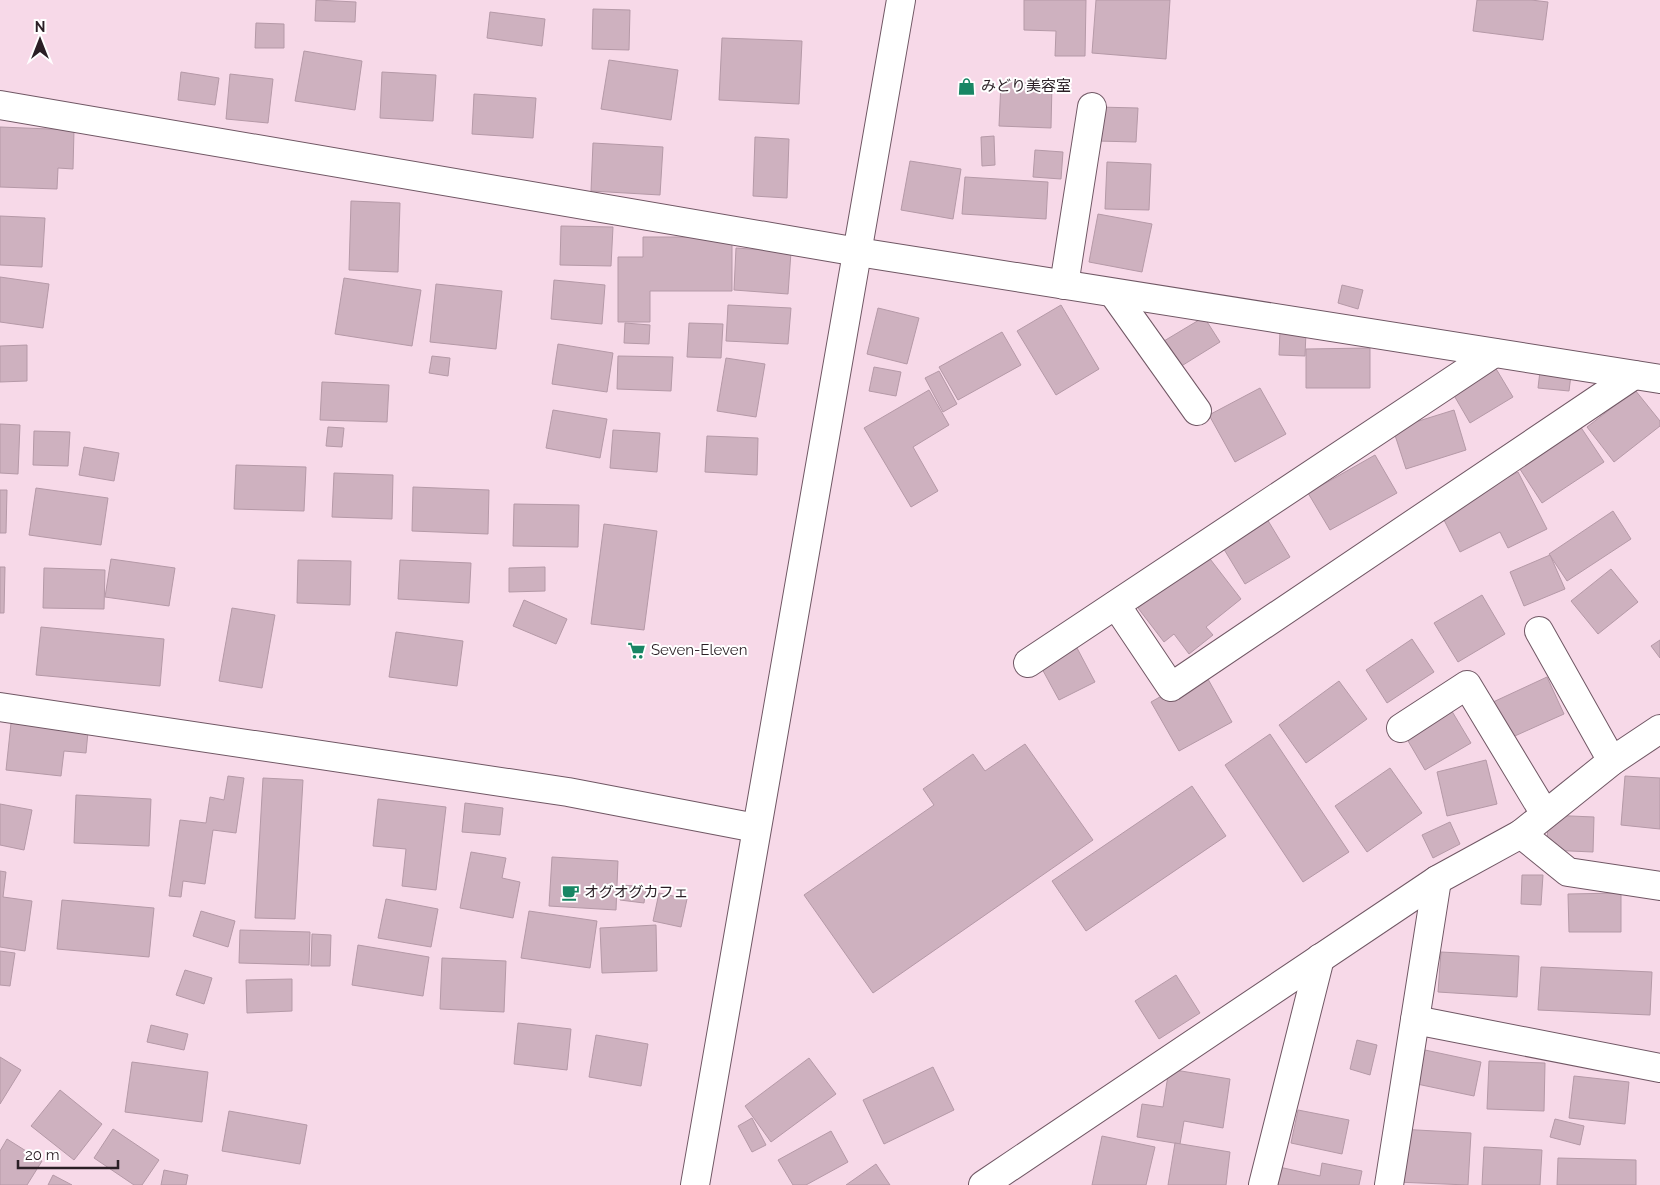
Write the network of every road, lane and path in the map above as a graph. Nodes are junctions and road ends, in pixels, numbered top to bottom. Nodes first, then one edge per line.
1 (901, 0) edge
2 (0, 105) edge
3 (1092, 107) dead end
4 (858, 252) junction
5 (1064, 285) junction
6 (1113, 293) junction
7 (1494, 353) junction
8 (1634, 375) junction
9 (1660, 379) edge
10 (1197, 411) dead end
11 (1116, 605) junction
12 (1539, 631) dead end
13 (1028, 663) dead end
14 (0, 707) edge
15 (1401, 728) dead end
16 (1660, 728) edge
17 (1612, 761) junction
18 (1545, 814) junction
19 (756, 828) junction
20 (1520, 834) junction
21 (1437, 880) junction
22 (1660, 886) edge
23 (1320, 958) junction
24 (1415, 1020) junction
25 (1660, 1068) edge
26 (695, 1185) edge
27 (983, 1185) edge
28 (1263, 1185) edge
29 (1389, 1185) edge

1 - 4 street
2 - 4 street
3 - 5 street
4 - 5 street
4 - 19 street
5 - 6 street
6 - 7 street
6 - 10 street
7 - 8 street
7 - 11 street
8 - 9 street
8 - 11 street
11 - 13 street
12 - 17 street
14 - 19 street
15 - 18 street
16 - 17 street
17 - 18 street
18 - 20 street
19 - 26 street
20 - 21 street
20 - 22 street
21 - 23 street
21 - 24 street
23 - 27 street
23 - 28 street
24 - 25 street
24 - 29 street

